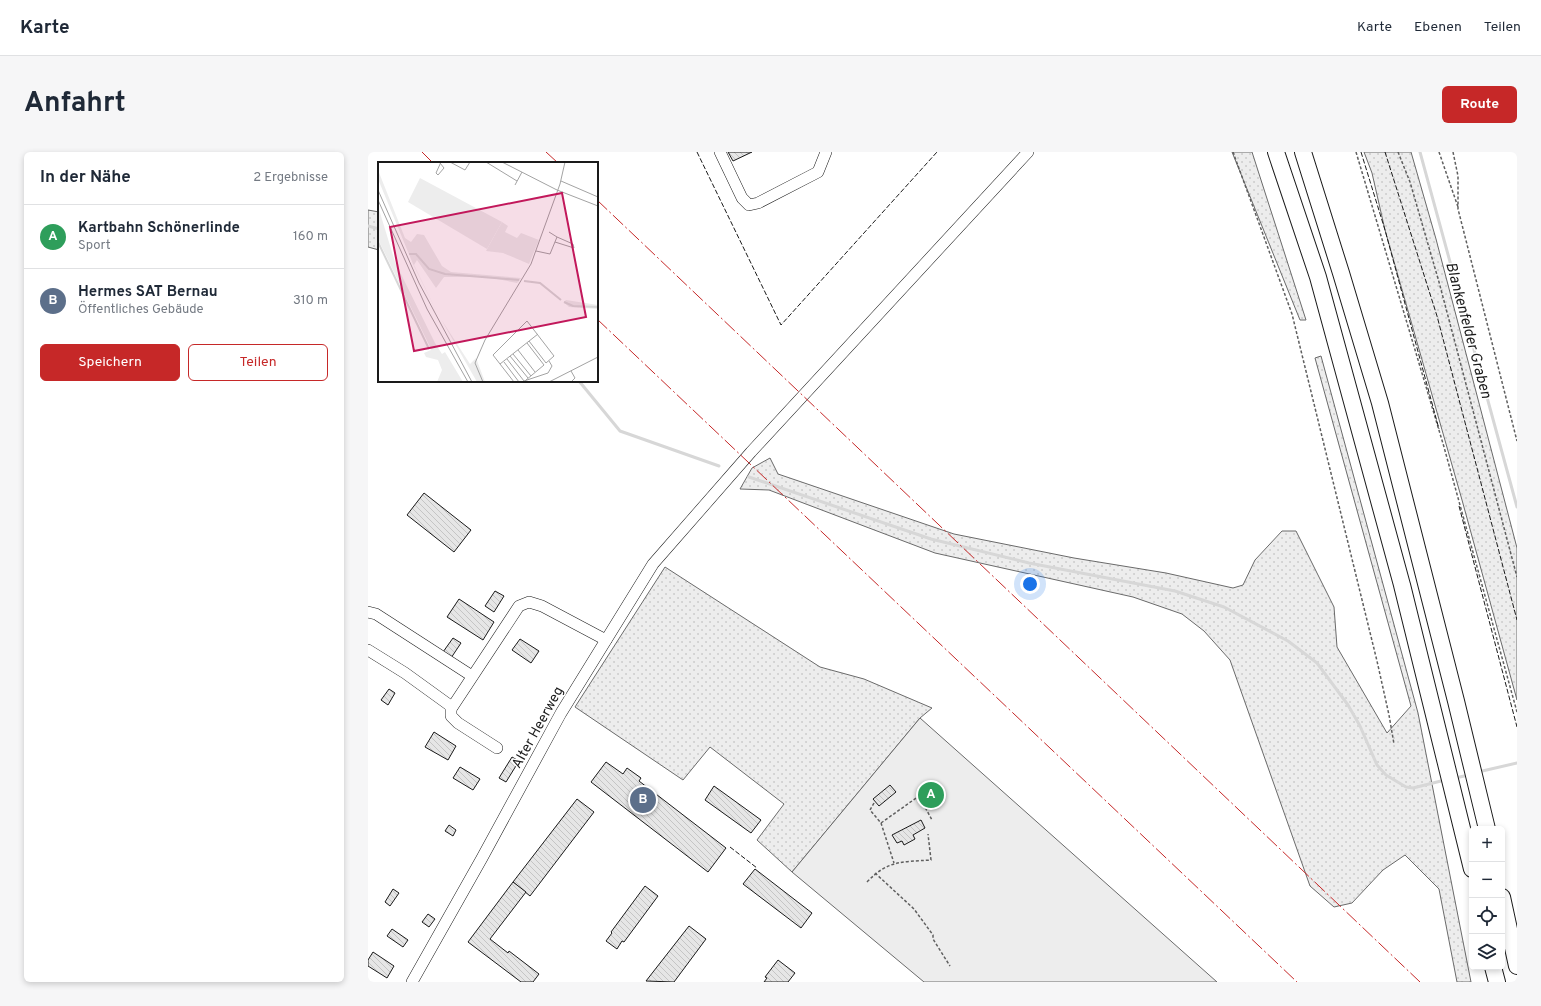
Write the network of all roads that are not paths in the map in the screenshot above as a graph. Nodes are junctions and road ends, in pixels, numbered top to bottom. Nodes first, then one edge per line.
1 (720, 152) edge
2 (826, 152) edge
3 (1028, 152) edge
4 (1276, 152) edge
5 (1303, 152) edge
6 (368, 612) edge
7 (606, 640) junction
8 (368, 650) edge
9 (472, 676) junction
10 (452, 707) junction
11 (497, 748) dead end
12 (1486, 826) edge
13 (1470, 862) edge
14 (1502, 898) edge
15 (1517, 966) edge
16 (1494, 970) edge
17 (412, 982) edge
18 (1497, 982) edge

1 - 2 street
3 - 7 street, Alter Heerweg
4 - 13 highway
5 - 12 highway
6 - 9 street
7 - 9 street
7 - 17 street, Alter Heerweg
8 - 10 street
9 - 10 street
10 - 11 street
14 - 15 highway
16 - 18 highway

